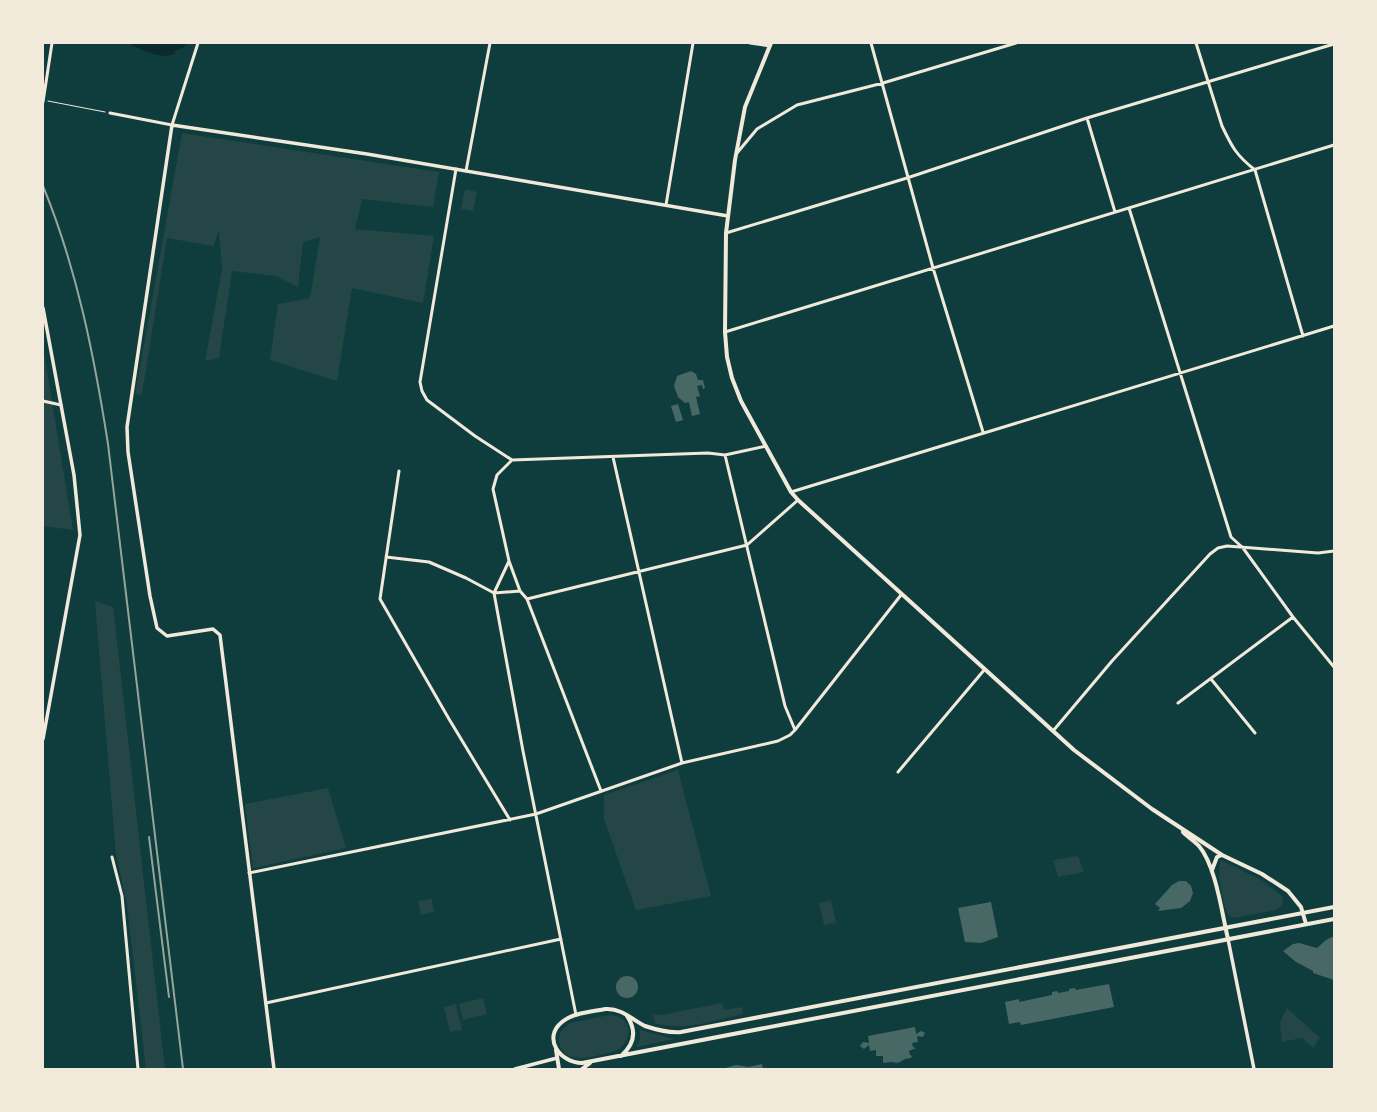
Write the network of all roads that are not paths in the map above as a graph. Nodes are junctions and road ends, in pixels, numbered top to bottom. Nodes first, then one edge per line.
1 (52, 43) edge
2 (198, 43) edge
3 (490, 43) edge
4 (693, 43) edge
5 (750, 43) edge
6 (871, 43) edge
7 (1016, 43) edge
8 (1196, 43) edge
9 (770, 44) edge
10 (1334, 44) edge
11 (1209, 82) junction
12 (883, 83) junction
13 (43, 101) edge
14 (110, 113) road end
15 (1087, 118) junction
16 (172, 125) junction
17 (1334, 145) edge
18 (737, 153) junction
19 (456, 169) junction
20 (1255, 170) junction
21 (466, 171) junction
22 (907, 178) junction
23 (666, 205) junction
24 (1129, 208) junction
25 (1115, 212) junction
26 (728, 216) junction
27 (726, 233) junction
28 (933, 268) junction
29 (43, 309) edge
30 (1334, 326) edge
31 (725, 332) junction
32 (1303, 336) junction
33 (1180, 373) junction
34 (43, 401) edge
35 (61, 405) junction
36 (983, 432) junction
37 (766, 446) junction
38 (725, 455) junction
39 (613, 457) junction
40 (512, 460) junction
41 (399, 471) dead end
42 (792, 492) junction
43 (798, 500) junction
44 (747, 545) junction
45 (1243, 548) junction
46 (1334, 551) edge
47 (386, 557) junction
48 (509, 561) junction
49 (638, 572) junction
50 (520, 591) junction
51 (494, 593) junction
52 (902, 596) junction
53 (527, 599) junction
54 (1293, 618) junction
55 (1334, 667) edge
56 (985, 669) junction
57 (1211, 679) junction
58 (1178, 703) dead end
59 (795, 730) junction
60 (1052, 731) junction
61 (1255, 733) dead end
62 (43, 739) edge
63 (682, 763) junction
64 (898, 772) dead end
65 (601, 791) junction
66 (536, 814) junction
67 (510, 820) junction
68 (1172, 822) junction
69 (1222, 855) junction
70 (112, 857) dead end
71 (1212, 870) junction
72 (249, 873) junction
73 (1334, 907) edge
74 (1304, 913) junction
75 (1334, 919) edge
76 (1306, 924) junction
77 (1225, 928) junction
78 (561, 938) junction
79 (1228, 939) junction
80 (266, 1003) junction
81 (576, 1015) junction
82 (627, 1016) junction
83 (556, 1049) junction
84 (621, 1056) junction
85 (557, 1058) junction
86 (592, 1061) junction
87 (138, 1069) edge
88 (274, 1069) edge
89 (515, 1069) edge
90 (559, 1069) edge
91 (582, 1069) edge
92 (1254, 1069) edge

1 - 13 street
2 - 16 street
3 - 21 street
4 - 23 street
5 - 9 street
6 - 12 street
7 - 12 street
8 - 11 street
9 - 18 main road
10 - 11 street
11 - 15 street
11 - 20 street
12 - 18 street
12 - 22 street
14 - 16 street
15 - 22 street
15 - 25 street
16 - 19 street
16 - 72 street
17 - 20 street
18 - 26 main road
19 - 21 street
19 - 40 street
20 - 24 street
20 - 32 street
21 - 23 street
22 - 27 street
22 - 28 street
23 - 26 street
24 - 25 street
24 - 33 street
25 - 28 street
26 - 27 main road
27 - 31 main road
28 - 31 street
28 - 36 street
29 - 35 street
30 - 32 street
31 - 37 main road
32 - 33 street
33 - 36 street
33 - 45 street
34 - 35 street
35 - 62 street
36 - 42 street
37 - 38 street
37 - 42 main road
38 - 39 street
38 - 44 street
39 - 40 street
39 - 49 street
40 - 48 street
41 - 47 street
42 - 43 main road
43 - 44 street
43 - 52 main road
44 - 49 street
44 - 59 street
45 - 46 street
45 - 54 street
45 - 60 street
47 - 51 street
47 - 67 street
48 - 50 street
48 - 51 street
49 - 53 street
49 - 63 street
50 - 51 street
50 - 53 street
51 - 66 street
52 - 56 main road
52 - 59 street
53 - 65 street
54 - 55 street
54 - 57 street
56 - 60 main road
56 - 64 street
57 - 58 street
57 - 61 street
59 - 63 street
60 - 68 main road
63 - 65 street
65 - 66 street
66 - 67 street
66 - 78 street
67 - 72 street
68 - 69 main road
68 - 71 main road
69 - 71 main road
69 - 74 main road
70 - 87 street
71 - 77 main road
72 - 80 street
73 - 74 main road
74 - 76 main road
74 - 77 main road
75 - 76 main road
76 - 79 main road
77 - 79 main road
77 - 82 main road
78 - 80 street
78 - 81 street
79 - 84 main road
79 - 92 street
80 - 88 street
81 - 82 main road
81 - 83 main road
82 - 84 main road
83 - 85 main road
83 - 86 main road
84 - 86 main road
85 - 89 street
85 - 90 main road
86 - 91 main road

